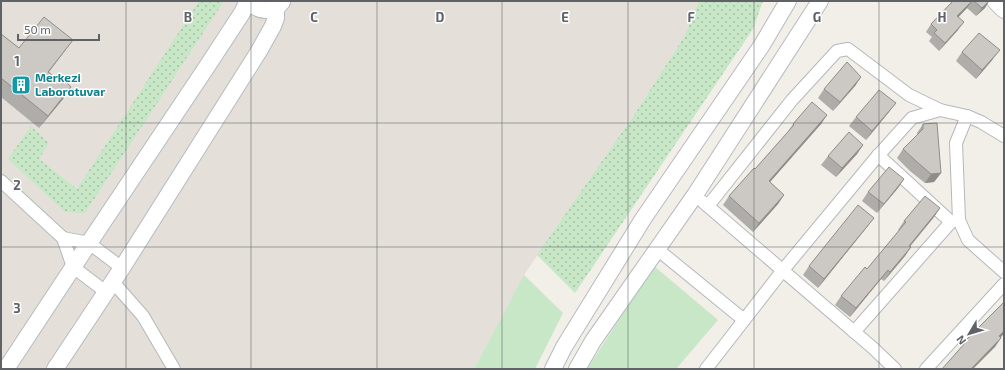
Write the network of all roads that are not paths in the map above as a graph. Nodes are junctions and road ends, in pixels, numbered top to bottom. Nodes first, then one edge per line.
1 (249, 1) edge
2 (775, 1) edge
3 (788, 1) edge
4 (820, 1) edge
5 (995, 1) edge
6 (280, 5) edge
7 (1004, 10) edge
8 (762, 45) junction
9 (940, 110) junction
10 (967, 116) junction
11 (1004, 136) edge
12 (878, 155) junction
13 (1, 182) edge
14 (695, 195) junction
15 (708, 206) junction
16 (955, 221) junction
17 (63, 238) junction
18 (89, 243) junction
19 (657, 249) junction
20 (73, 267) junction
21 (122, 268) junction
22 (783, 270) junction
23 (1004, 272) edge
24 (1004, 284) edge
25 (110, 287) junction
26 (744, 320) junction
27 (854, 332) junction
28 (6, 369) edge
29 (55, 369) edge
30 (174, 369) edge
31 (553, 369) edge
32 (577, 369) edge
33 (706, 369) edge
34 (895, 369) edge
35 (926, 369) edge

1 - 6 main road
1 - 18 main road
2 - 8 main road
3 - 8 main road
4 - 14 main road
5 - 7 main road
6 - 21 main road
8 - 31 main road
9 - 10 street
9 - 12 street
9 - 15 street
10 - 11 street
10 - 16 street
12 - 16 street
12 - 22 street
13 - 17 street
14 - 15 street
14 - 19 main road
15 - 22 street
16 - 23 street
16 - 27 street
17 - 18 street
17 - 20 street
18 - 20 main road
18 - 21 street
19 - 26 street
19 - 32 main road
20 - 25 street
20 - 28 main road
21 - 25 main road
22 - 26 street
22 - 27 street
24 - 35 street
25 - 29 main road
25 - 30 street
26 - 33 street
27 - 34 street

